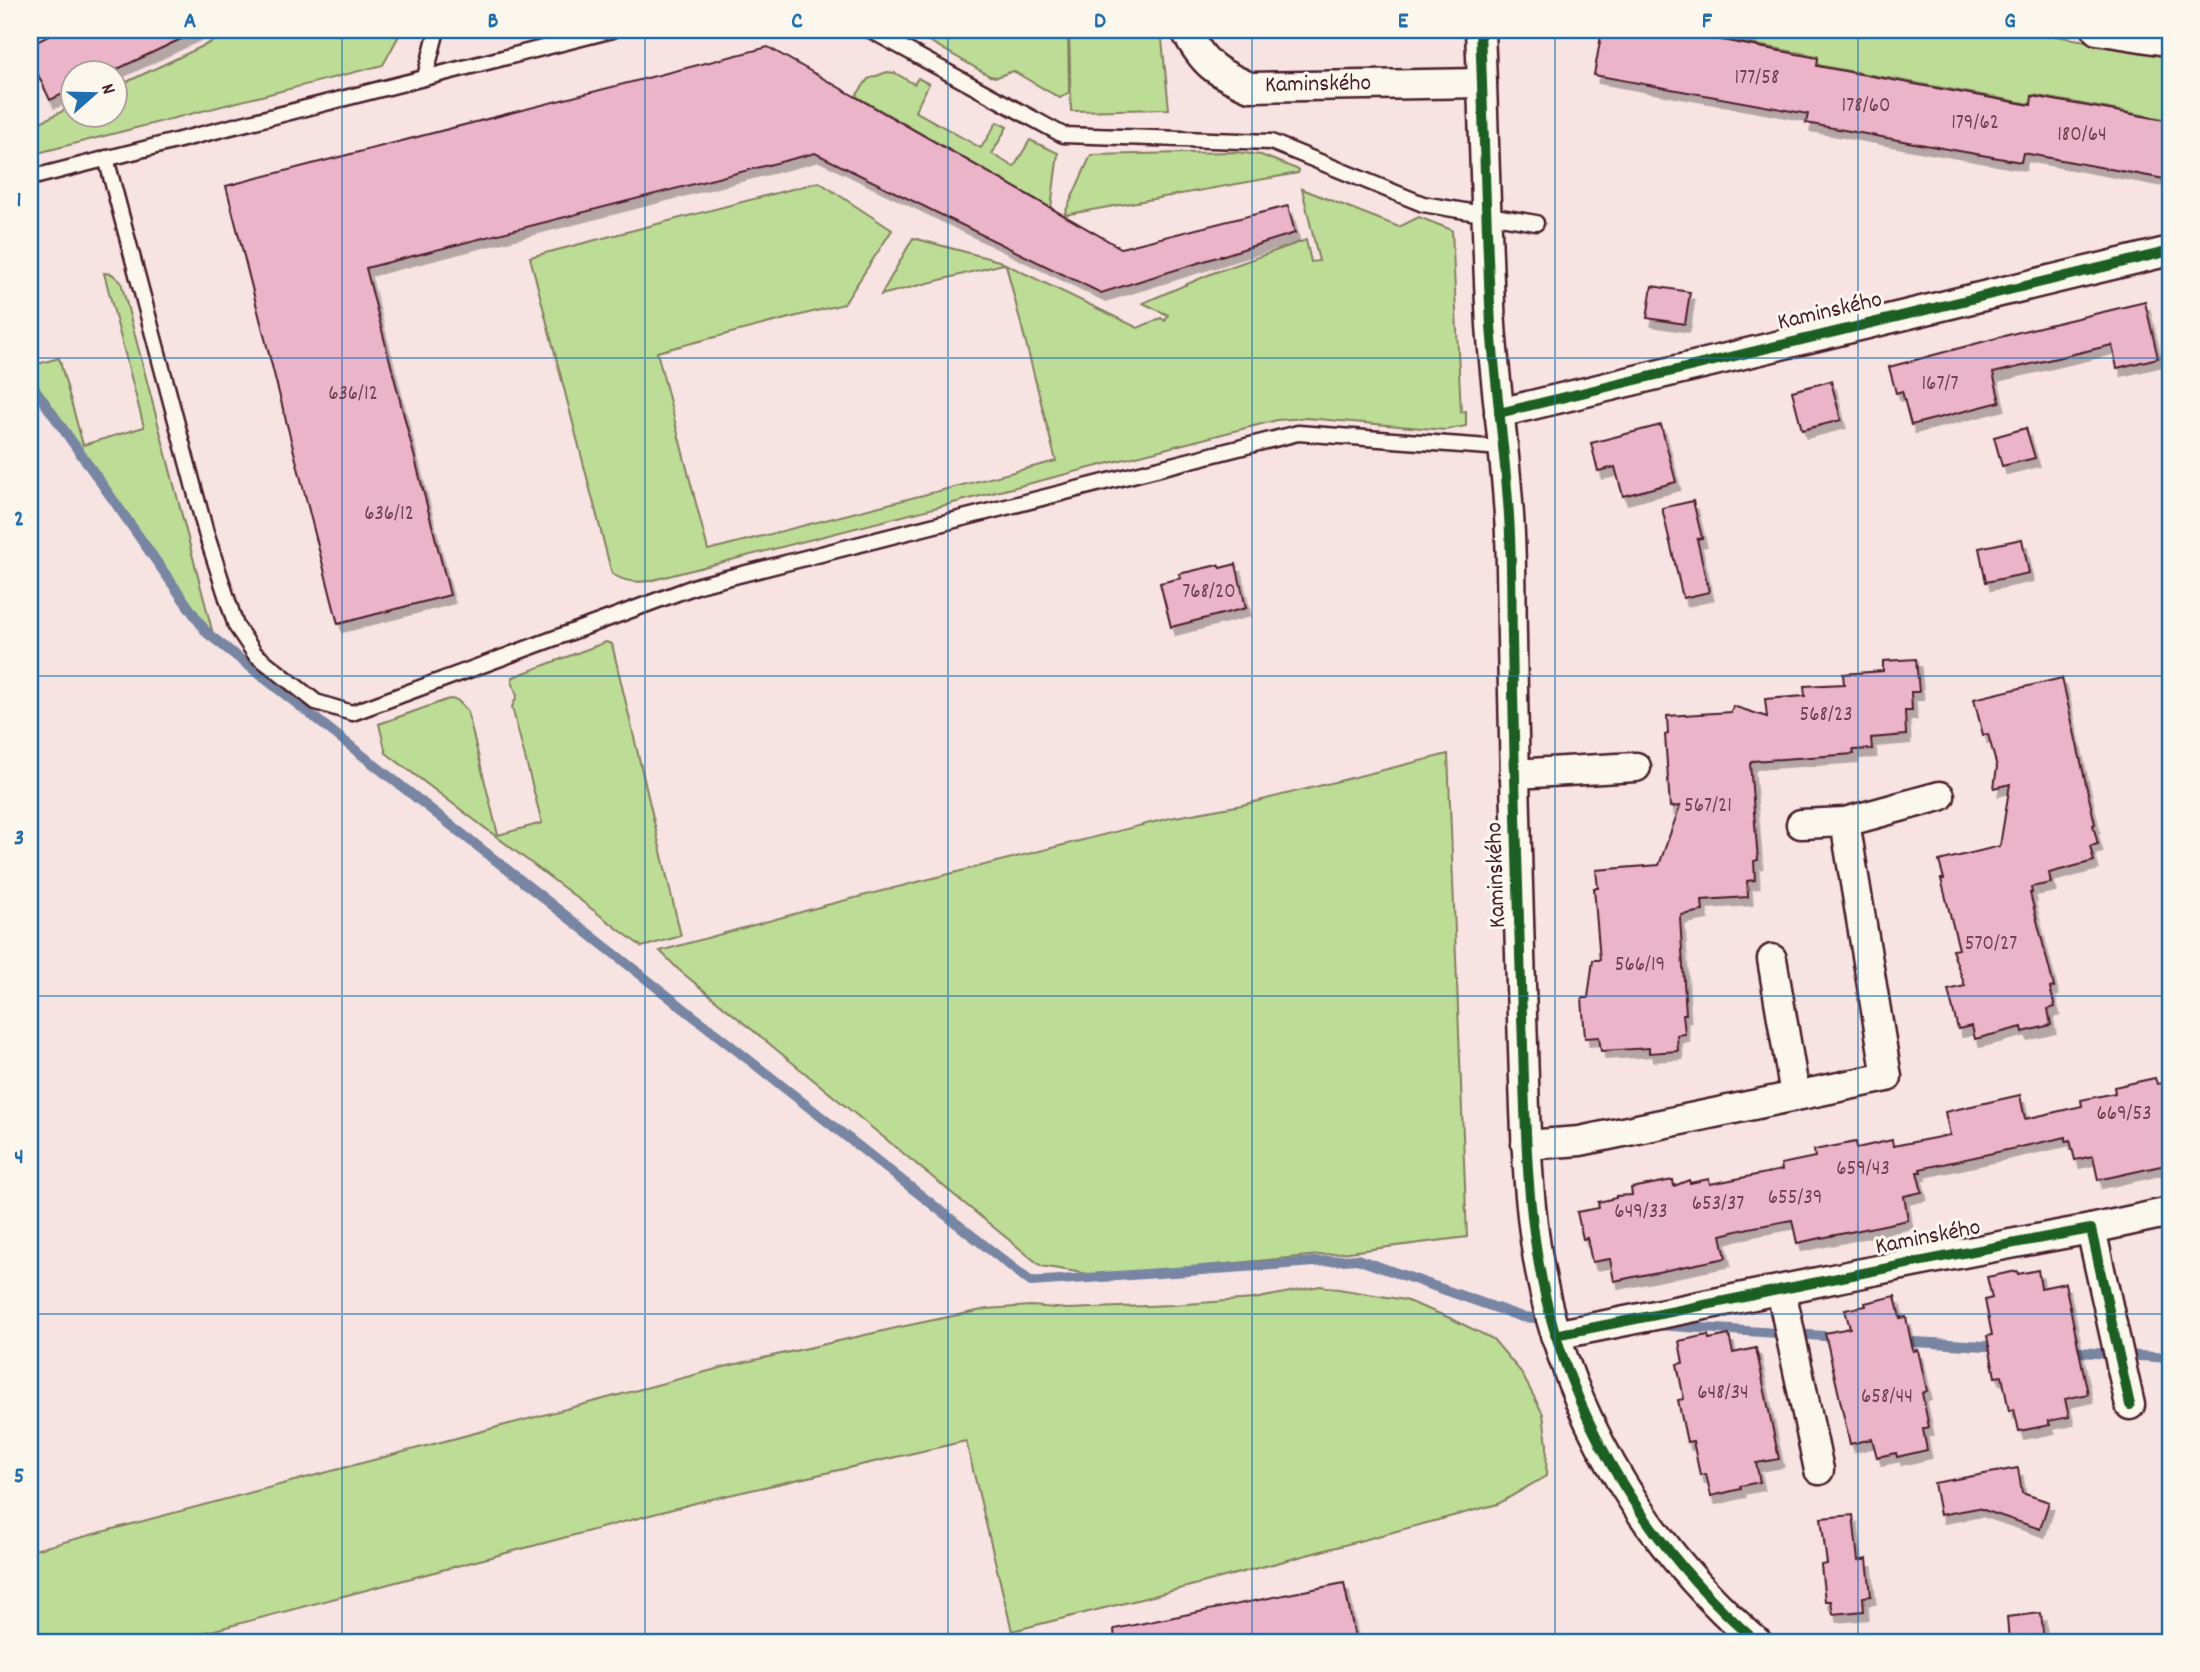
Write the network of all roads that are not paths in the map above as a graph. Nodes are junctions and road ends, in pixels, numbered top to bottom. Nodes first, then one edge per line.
1 (437, 30) edge
2 (613, 30) edge
3 (870, 30) edge
4 (1185, 30) edge
5 (1480, 30) edge
6 (2097, 30) edge
7 (2166, 41) dead end
8 (425, 77) junction
9 (1482, 83) junction
10 (106, 158) junction
11 (30, 178) edge
12 (1486, 215) junction
13 (1536, 223) dead end
14 (2170, 251) edge
15 (1499, 412) junction
16 (1502, 447) junction
17 (1636, 767) dead end
18 (1514, 774) junction
19 (1940, 796) dead end
20 (1845, 822) junction
21 (1801, 824) dead end
22 (1772, 959) dead end
23 (1795, 1095) junction
24 (1526, 1145) junction
25 (2170, 1212) edge
26 (2091, 1229) junction
27 (1781, 1290) junction
28 (1555, 1335) junction
29 (2130, 1405) dead end
30 (1819, 1470) dead end
31 (1757, 1642) edge

1 - 8 lane
2 - 8 lane
3 - 12 lane
4 - 9 street, Kaminského
5 - 9 street
6 - 7 street
8 - 10 lane
9 - 12 street, Kaminského
10 - 11 lane
10 - 16 lane
12 - 13 lane
12 - 15 street, Kaminského
14 - 15 street, Kaminského
15 - 16 street, Kaminského
16 - 18 street, Kaminského
17 - 18 street
18 - 24 street, Kaminského
19 - 20 street
20 - 21 street
20 - 23 street
22 - 23 street
23 - 24 street
24 - 28 street, Kaminského
25 - 26 street, Kaminského
26 - 27 street, Kaminského
26 - 29 street
27 - 28 street, Kaminského
27 - 30 street
28 - 31 street, Kaminského

